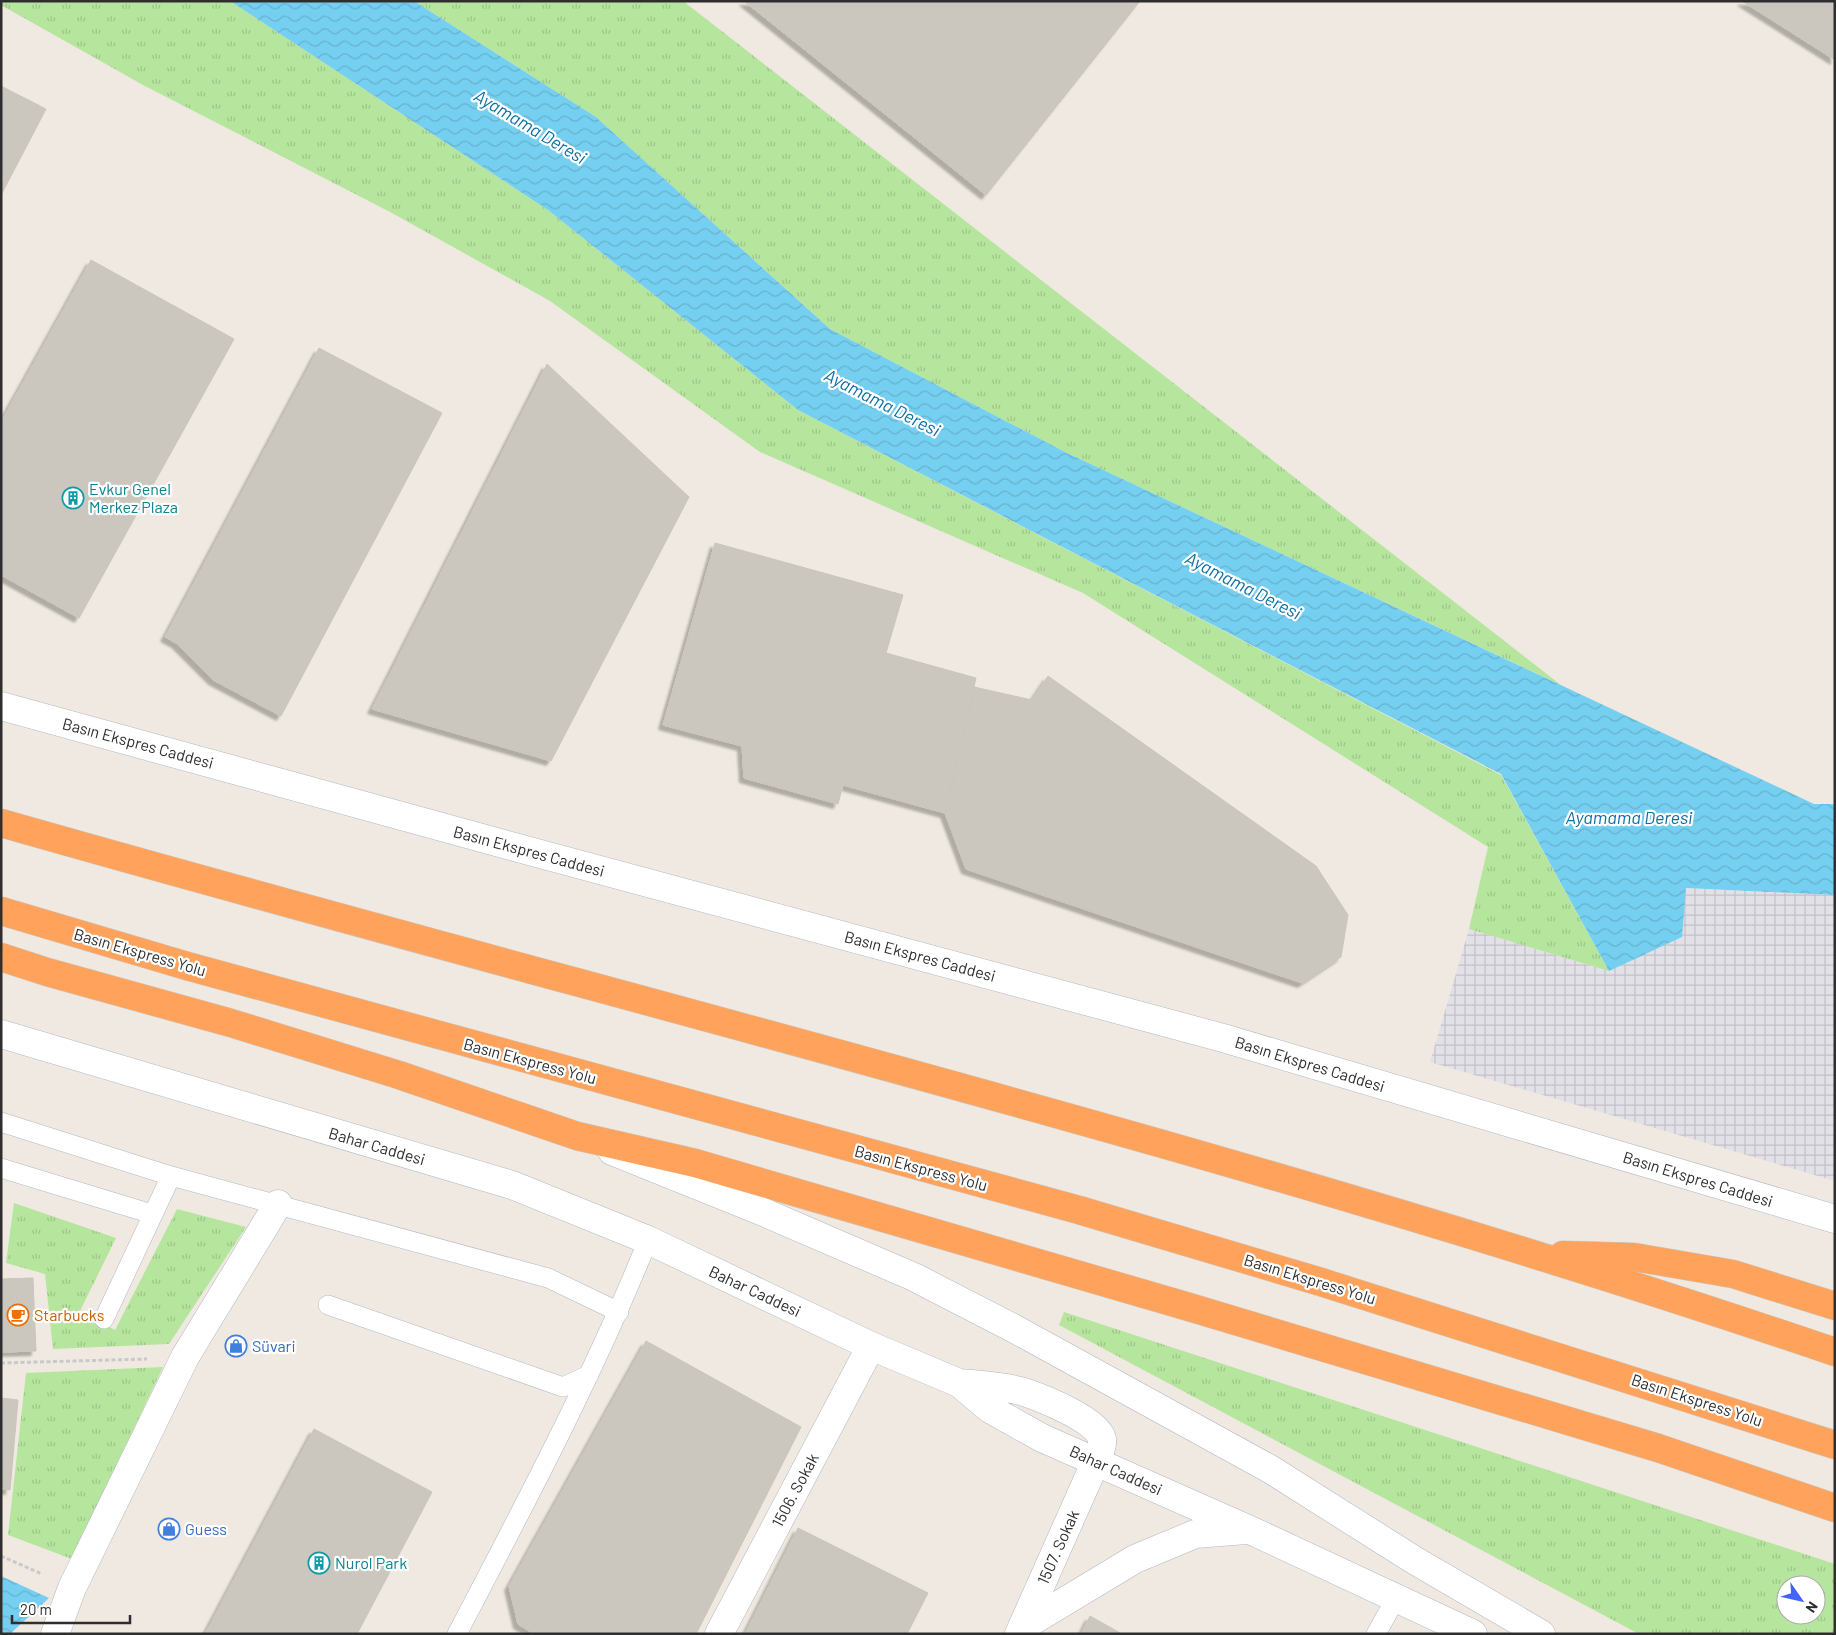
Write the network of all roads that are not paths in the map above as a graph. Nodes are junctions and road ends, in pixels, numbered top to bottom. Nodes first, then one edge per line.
1 (1, 706) edge
2 (1, 823) edge
3 (1, 911) edge
4 (1, 957) edge
5 (1, 1034) edge
6 (1, 1122) edge
7 (577, 1136) junction
8 (1, 1168) edge
9 (171, 1176) junction
10 (278, 1204) junction
11 (152, 1214) junction
12 (1835, 1219) edge
13 (648, 1240) junction
14 (1529, 1254) junction
15 (328, 1305) dead end
16 (1835, 1306) edge
17 (619, 1312) junction
18 (104, 1319) dead end
19 (871, 1346) junction
20 (1835, 1352) edge
21 (589, 1375) junction
22 (1835, 1445) edge
23 (1096, 1461) junction
24 (1835, 1508) edge
25 (1250, 1530) junction
26 (1396, 1598) junction
27 (1022, 1630) edge
28 (55, 1634) edge
29 (457, 1634) edge
30 (719, 1634) edge
31 (1376, 1634) edge
32 (1473, 1634) edge
33 (1541, 1634) edge

1 - 12 main road, Basın Ekspres Caddesi
2 - 14 highway
3 - 22 highway, Basın Ekspress Yolu
4 - 7 highway
5 - 13 main road, Bahar Caddesi
6 - 9 lane
7 - 24 highway
7 - 33 main road
8 - 11 lane
9 - 10 lane
9 - 11 lane
10 - 17 lane
10 - 28 main road
11 - 18 lane
13 - 17 lane
13 - 19 main road, Bahar Caddesi
14 - 16 highway
14 - 20 highway
15 - 21 lane
17 - 21 lane
19 - 23 main road, Bahar Caddesi
19 - 30 main road, 1506. Sokak
21 - 29 lane
23 - 25 main road, Bahar Caddesi
23 - 27 main road, 1507. Sokak
25 - 26 main road, Bahar Caddesi
25 - 27 main road
26 - 31 lane
26 - 32 main road, Bahar Caddesi

